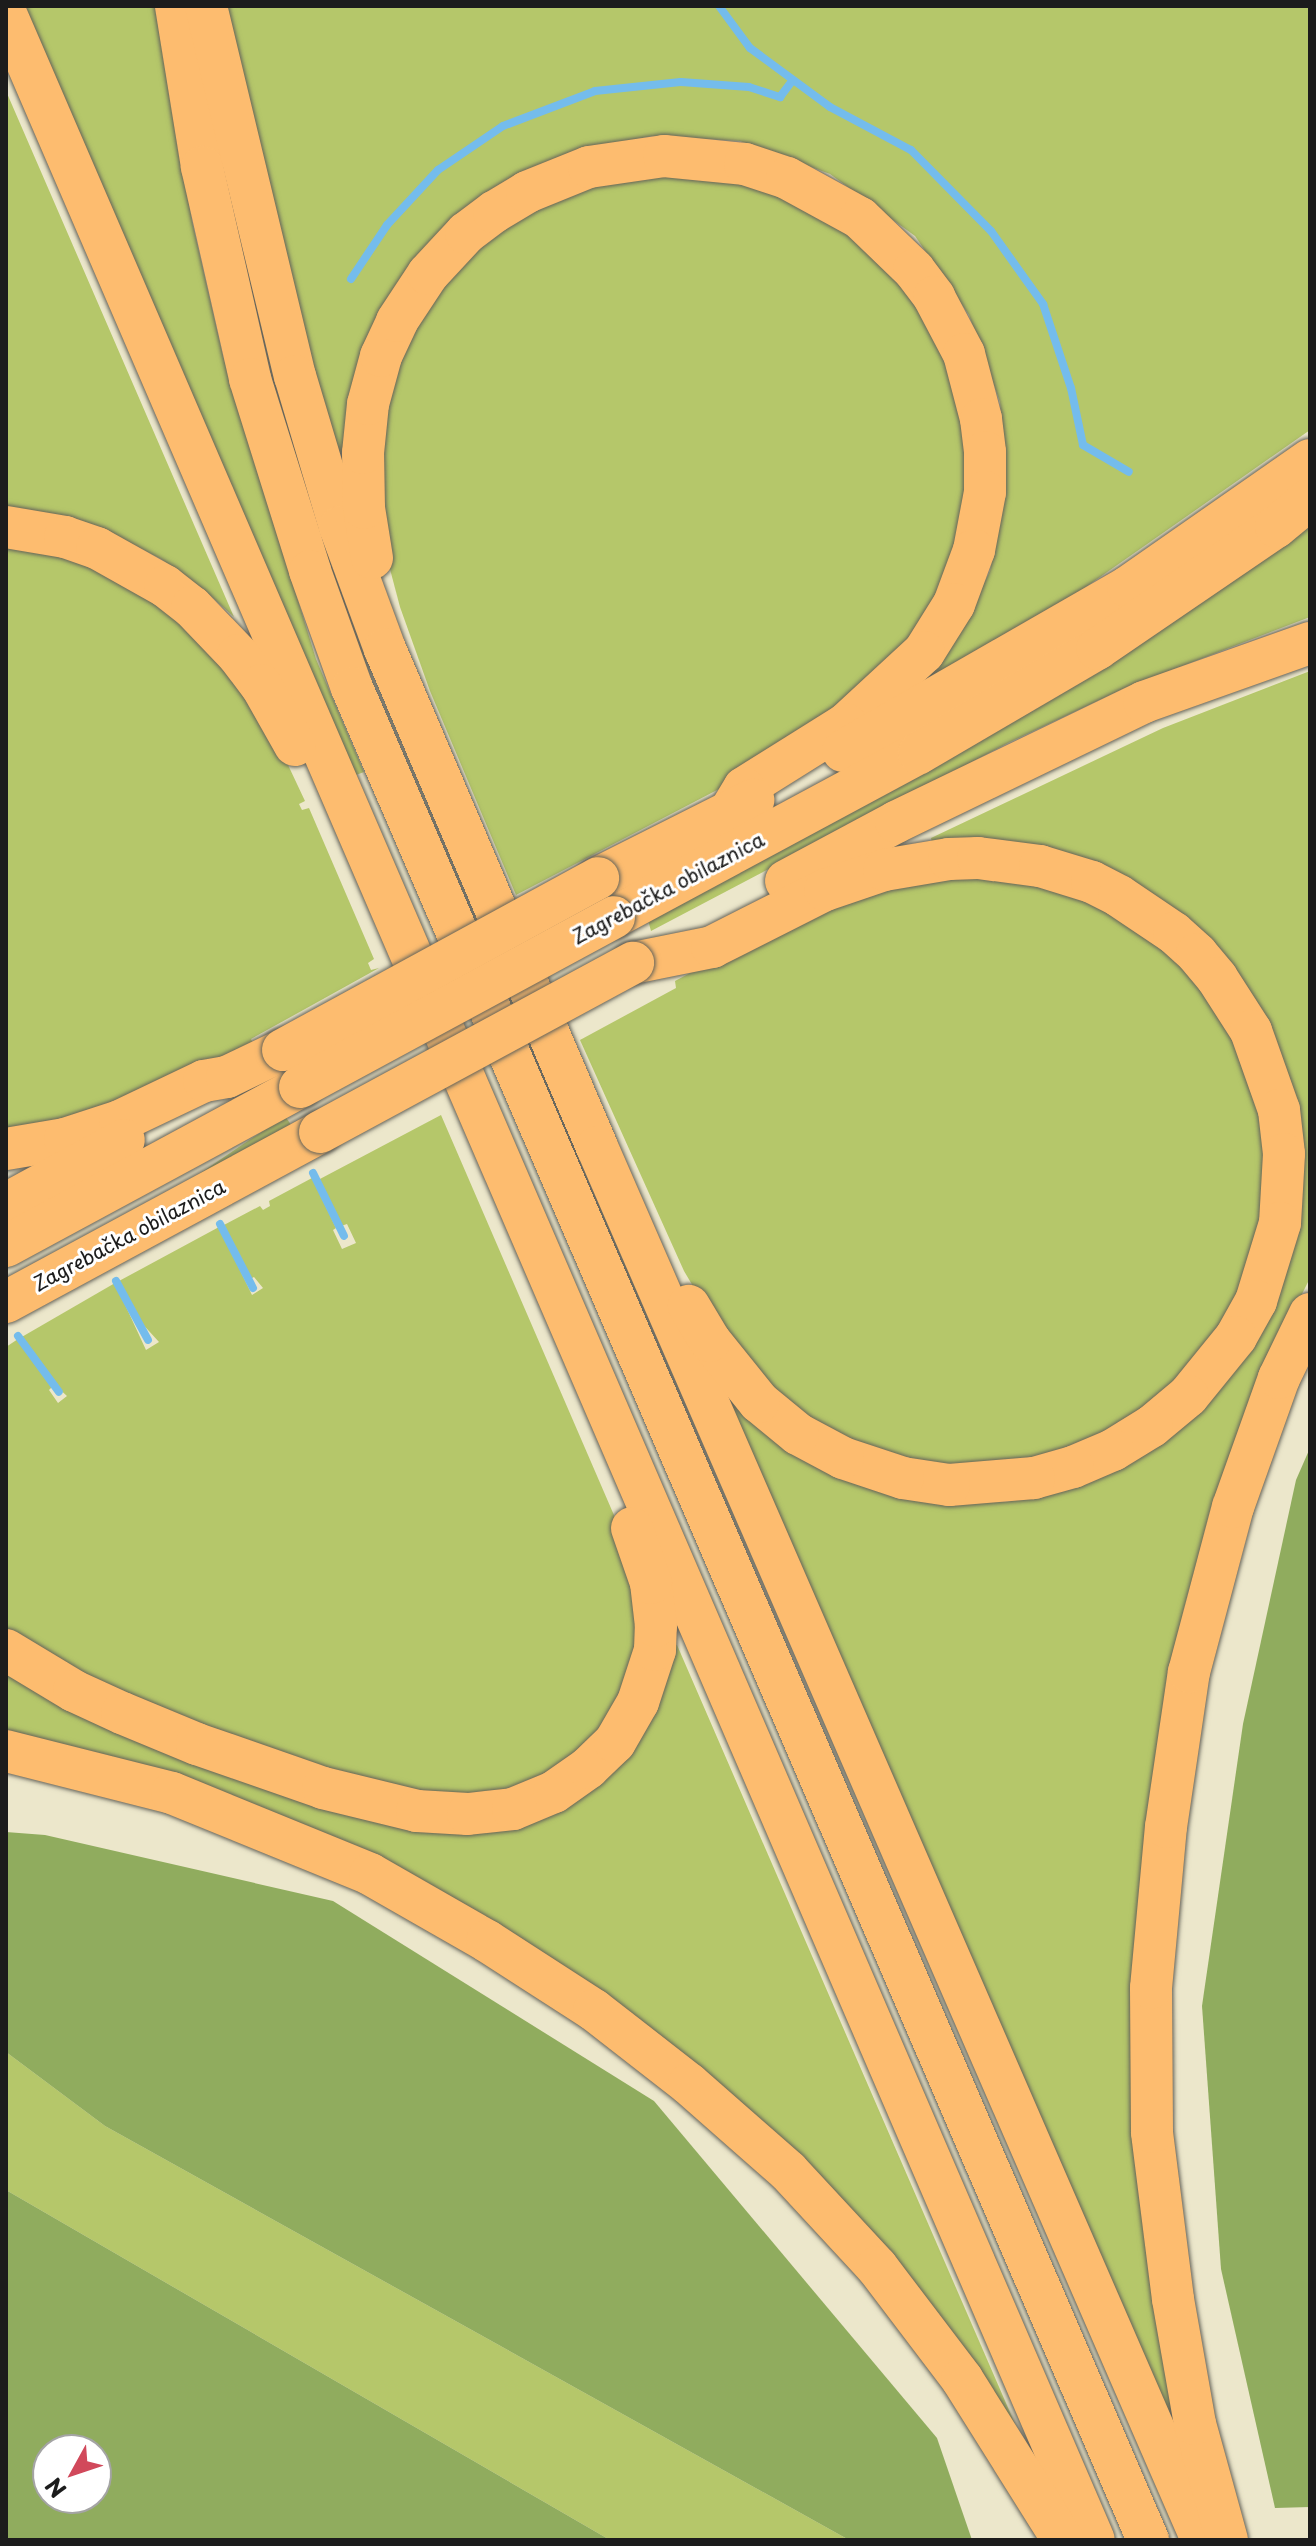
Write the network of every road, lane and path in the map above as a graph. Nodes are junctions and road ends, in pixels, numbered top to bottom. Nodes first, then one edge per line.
1 (176, 6) edge
2 (206, 6) edge
3 (6, 14) edge
4 (1310, 460) edge
5 (1310, 499) edge
6 (6, 527) edge
7 (1310, 643) edge
8 (408, 706) junction
9 (729, 813) junction
10 (412, 954) junction
11 (633, 963) junction
12 (227, 1077) junction
13 (597, 1147) junction
14 (6, 1149) edge
15 (6, 1204) edge
16 (114, 1243) junction
17 (6, 1246) edge
18 (6, 1302) edge
19 (1310, 1314) edge
20 (6, 1330) edge
21 (609, 1411) junction
22 (6, 1650) edge
23 (6, 1751) edge
24 (1063, 2540) edge
25 (1094, 2540) edge
26 (1148, 2540) edge
27 (1202, 2540) edge
28 (1227, 2540) edge

1 - 26 highway
2 - 8 highway
3 - 10 highway
4 - 9 highway
5 - 17 highway, Zagrebačka obilaznica, bridge
6 - 10 highway
7 - 11 highway, Zagrebačka obilaznica
8 - 9 highway
8 - 13 highway
9 - 12 highway, bridge
10 - 21 highway
11 - 13 highway
11 - 16 highway, Zagrebačka obilaznica, bridge
12 - 14 highway
12 - 15 highway
13 - 27 highway
16 - 18 highway, Zagrebačka obilaznica
16 - 20 highway
19 - 28 highway
21 - 22 highway
21 - 25 highway
23 - 24 highway

